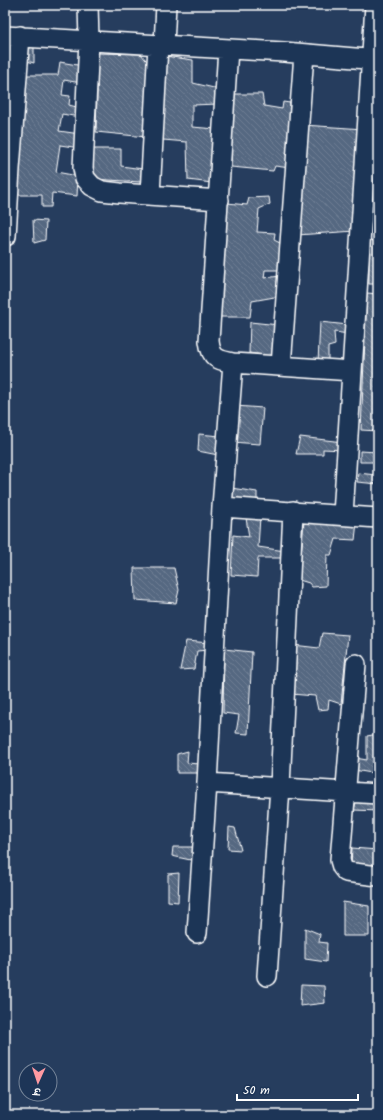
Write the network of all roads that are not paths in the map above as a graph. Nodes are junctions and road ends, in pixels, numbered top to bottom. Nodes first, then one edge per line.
1 (88, 5) edge
2 (166, 5) edge
3 (375, 5) edge
4 (13, 36) edge
5 (89, 40) junction
6 (161, 45) junction
7 (228, 49) junction
8 (304, 54) junction
9 (375, 60) edge
10 (150, 195) junction
11 (218, 200) junction
12 (6, 236) dead end
13 (233, 363) junction
14 (281, 366) junction
15 (352, 371) junction
16 (222, 507) junction
17 (293, 511) junction
18 (344, 515) junction
19 (378, 518) edge
20 (356, 664) dead end
21 (207, 783) junction
22 (280, 787) junction
23 (345, 791) junction
24 (378, 794) edge
25 (378, 876) edge
26 (197, 933) dead end
27 (267, 976) dead end

1 - 5 street
2 - 6 street
3 - 9 street
4 - 5 street
4 - 12 street
5 - 6 street
5 - 10 street
6 - 7 street
6 - 10 street
7 - 8 street
7 - 11 street
8 - 9 street
8 - 14 street
9 - 15 street
10 - 11 street
11 - 13 street
13 - 14 street
13 - 16 street
14 - 15 street
15 - 18 street
16 - 17 street
16 - 21 street
17 - 18 street
17 - 22 street
18 - 19 street
20 - 23 street
21 - 22 street
21 - 26 street
22 - 23 street
22 - 27 street
23 - 24 street
23 - 25 street

